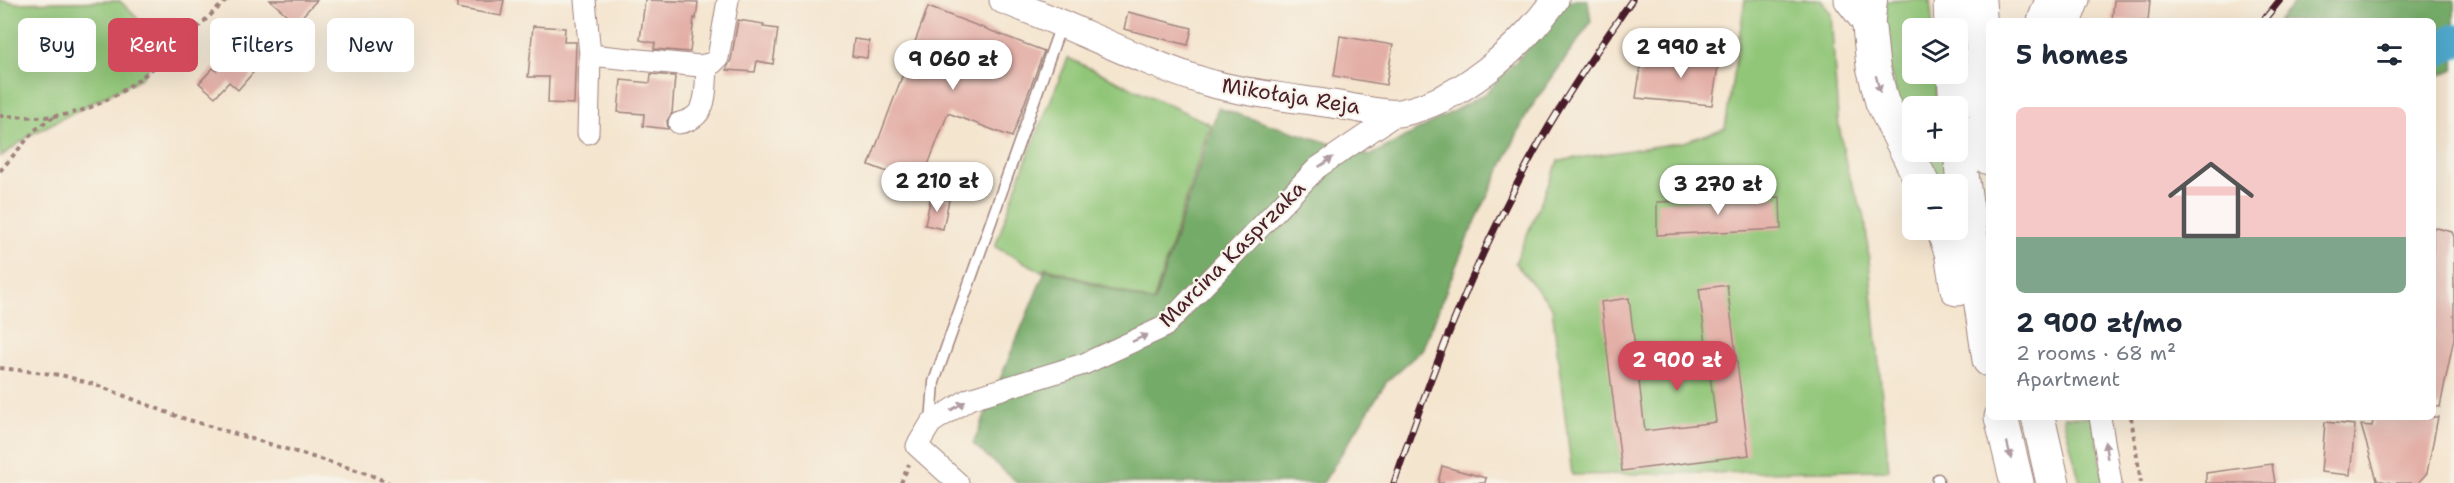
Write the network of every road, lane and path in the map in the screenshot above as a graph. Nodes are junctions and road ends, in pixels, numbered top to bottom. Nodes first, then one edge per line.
1 (227, 0) edge
2 (585, 0) edge
3 (728, 0) edge
4 (1003, 0) edge
5 (1555, 0) edge
6 (1848, 0) edge
7 (1950, 0) edge
8 (1980, 0) edge
9 (2052, 0) edge
10 (2079, 0) edge
11 (1870, 13) edge
12 (1951, 18) edge
13 (2045, 18) edge
14 (2072, 18) edge
15 (1062, 22) junction
16 (590, 55) junction
17 (707, 65) junction
18 (1986, 105) edge
19 (1398, 113) junction
20 (0, 116) edge
21 (55, 116) junction
22 (679, 123) dead end
23 (588, 133) dead end
24 (1961, 162) edge
25 (0, 171) edge
26 (1918, 174) edge
27 (1947, 240) edge
28 (1986, 339) edge
29 (0, 368) edge
30 (1986, 369) edge
31 (2002, 420) edge
32 (2039, 420) edge
33 (2100, 420) edge
34 (2131, 420) edge
35 (931, 423) junction
36 (389, 483) edge
37 (958, 483) edge
38 (2017, 483) edge
39 (2053, 483) edge
40 (2111, 483) edge
41 (2141, 483) edge

1 - 21 path
2 - 16 street
3 - 17 street
4 - 15 street, Mikołaja Reja
5 - 19 street, Mikołaja Reja
6 - 11 street
7 - 12 main road
8 - 18 main road
9 - 13 main road
10 - 14 street
11 -> 26 main road
15 - 19 street, Mikołaja Reja
15 - 35 lane
16 - 17 street
16 - 23 street
17 - 22 street
35 -> 19 street, Marcina Kasprzaka
20 - 21 path
21 - 25 path
24 - 28 main road
27 - 30 main road
29 - 36 path
31 -> 38 main road
32 - 39 main road
40 -> 33 street
34 - 41 path
35 - 37 street

